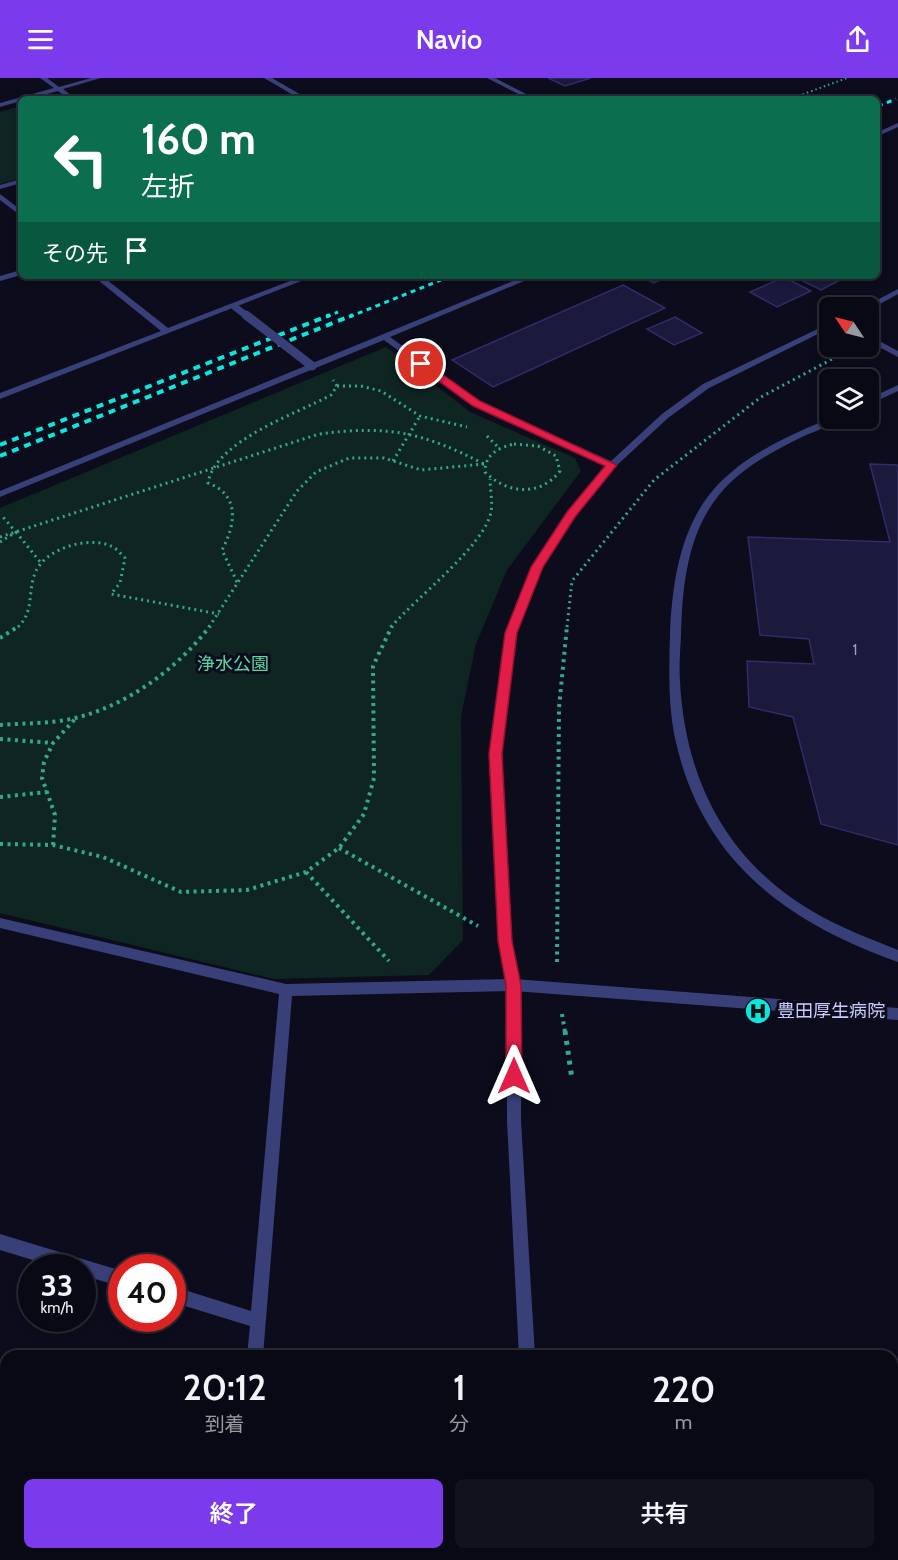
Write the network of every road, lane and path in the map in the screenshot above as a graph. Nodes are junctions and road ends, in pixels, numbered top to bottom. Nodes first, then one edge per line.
1 (43, 78) edge
2 (98, 78) edge
3 (267, 78) edge
4 (490, 78) edge
5 (847, 78) edge
6 (59, 89) junction
7 (33, 96) edge
8 (69, 96) edge
9 (300, 96) edge
10 (526, 96) edge
11 (798, 96) edge
12 (18, 100) edge
13 (0, 105) edge
14 (898, 125) edge
15 (880, 133) edge
16 (18, 182) edge
17 (0, 187) edge
18 (0, 196) edge
19 (18, 211) edge
20 (18, 273) edge
21 (0, 279) edge
22 (101, 279) edge
23 (303, 279) edge
24 (525, 279) edge
25 (898, 291) edge
26 (879, 301) edge
27 (235, 307) junction
28 (819, 330) edge
29 (167, 331) junction
30 (385, 338) junction
31 (879, 343) edge
32 (898, 354) edge
33 (836, 357) edge
34 (312, 366) junction
35 (337, 386) junction
36 (898, 388) edge
37 (0, 396) edge
38 (879, 398) edge
39 (420, 416) junction
40 (819, 426) edge
41 (477, 430) dead end
42 (411, 432) junction
43 (484, 434) dead end
44 (499, 448) junction
45 (393, 461) junction
46 (484, 464) junction
47 (612, 465) junction
48 (211, 469) junction
49 (490, 479) junction
50 (0, 494) edge
51 (0, 513) edge
52 (16, 532) junction
53 (0, 537) edge
54 (0, 542) edge
55 (41, 563) junction
56 (238, 583) junction
57 (219, 614) junction
58 (0, 638) edge
59 (77, 718) junction
60 (0, 725) edge
61 (0, 739) edge
62 (53, 743) junction
63 (47, 792) junction
64 (0, 796) edge
65 (0, 844) edge
66 (53, 845) junction
67 (339, 848) junction
68 (306, 872) junction
69 (0, 923) edge
70 (505, 941) junction
71 (898, 956) edge
72 (514, 985) junction
73 (414, 988) junction
74 (557, 989) junction
75 (286, 990) junction
76 (898, 1014) edge
77 (572, 1079) dead end
78 (0, 1242) edge
79 (108, 1275) edge
80 (186, 1298) edge
81 (258, 1321) junction
82 (256, 1350) edge
83 (527, 1350) edge

1 - 6 street
2 - 6 street
3 - 9 street
4 - 10 street
5 - 11 path
6 - 7 street
6 - 8 street
12 - 13 street
14 - 15 street
16 - 17 street
18 - 19 street
20 - 21 street
22 - 29 street
23 - 27 street
24 - 30 street
25 - 26 street
27 - 29 street
27 - 34 street, bridge
28 - 47 street
29 - 37 street
30 - 34 street
30 - 47 street
31 - 32 street
33 - 74 path
34 - 35 path
34 - 50 street
35 - 39 path
35 - 48 path
36 - 38 street
39 - 41 path
39 - 42 path
40 - 71 street
42 - 45 path
42 - 46 path
42 - 48 path
43 - 44 path
44 - 46 path
44 - 49 path
45 - 46 path
45 - 56 path
46 - 49 path
47 - 70 street
48 - 52 path
48 - 56 path
49 - 67 path
51 - 52 path
52 - 53 path
52 - 54 path
52 - 55 path
55 - 57 path
55 - 58 path
56 - 57 path
57 - 59 path
59 - 60 path
59 - 62 path
61 - 62 path
62 - 63 path
63 - 64 path
63 - 66 path
65 - 66 path
66 - 68 path
67 - 68 path
67 - 70 path
68 - 73 path
69 - 75 street
70 - 72 street
72 - 73 street
72 - 74 street
72 - 83 street
73 - 75 street
74 - 76 street
74 - 77 path
75 - 81 street
78 - 79 street
80 - 81 street
81 - 82 street

